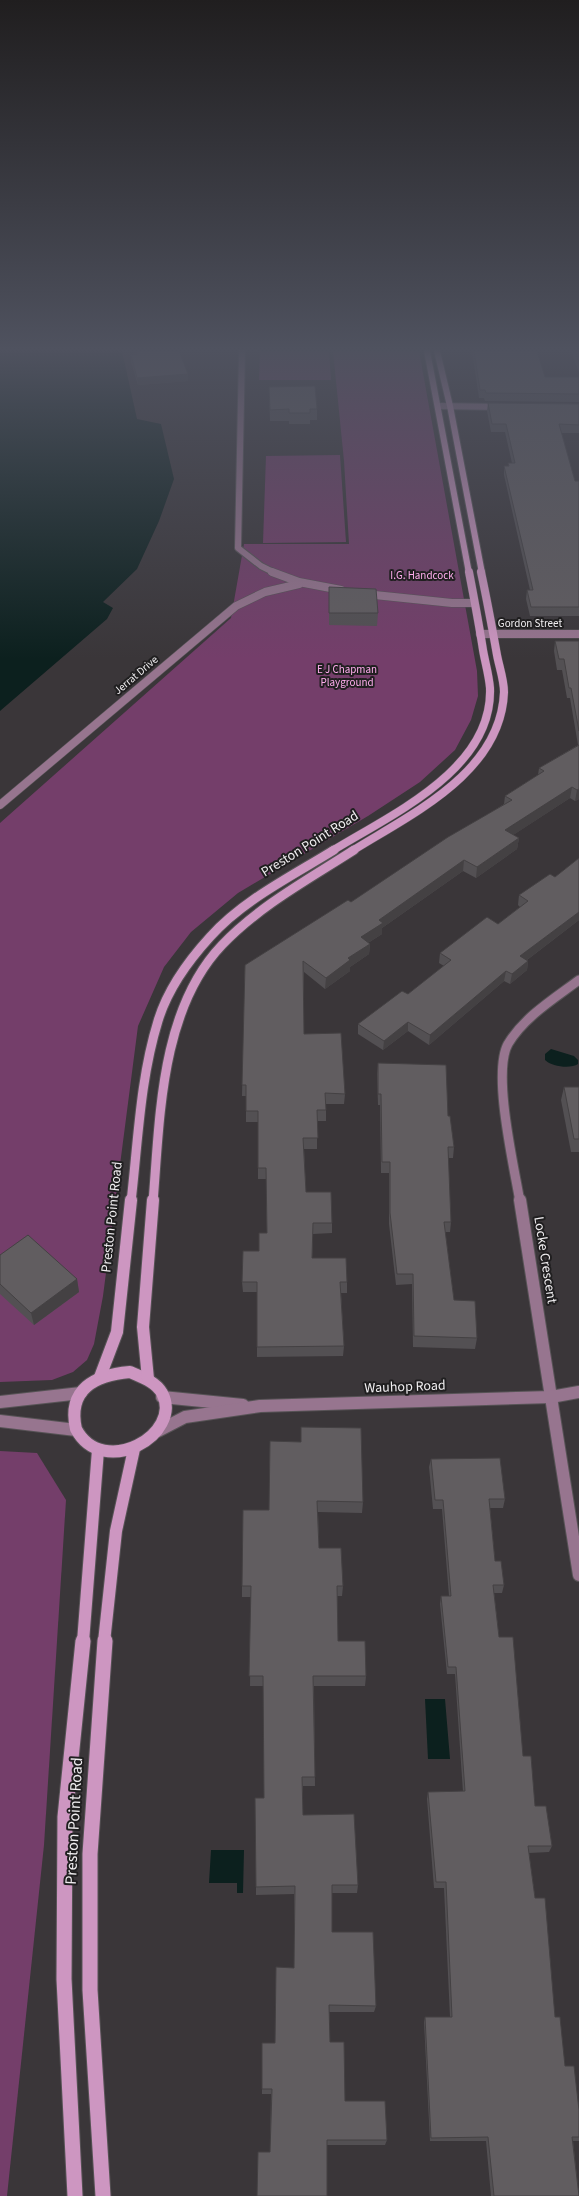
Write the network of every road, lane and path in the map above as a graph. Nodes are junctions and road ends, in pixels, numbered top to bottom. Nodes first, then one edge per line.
1 (240, 453) edge
2 (447, 453) edge
3 (459, 453) edge
4 (299, 584) junction
5 (346, 591) edge
6 (355, 593) edge
7 (474, 603) junction
8 (480, 634) junction
9 (493, 634) junction
10 (579, 634) edge
11 (0, 806) edge
12 (579, 980) edge
13 (100, 1377) junction
14 (148, 1379) junction
15 (579, 1392) edge
16 (81, 1393) junction
17 (162, 1397) junction
18 (552, 1397) junction
19 (0, 1402) edge
20 (260, 1406) junction
21 (0, 1421) edge
22 (76, 1430) junction
23 (158, 1431) junction
24 (134, 1449) junction
25 (98, 1450) junction
26 (579, 1575) edge
27 (75, 2196) edge
28 (103, 2196) edge

1 - 4 street, Jerrat Drive
2 - 7 main road, Preston Point Road
3 - 9 main road, Preston Point Road
4 - 5 street, Jerrat Drive
4 - 11 street, Jerrat Drive
6 - 7 street
7 - 8 main road, Preston Point Road
8 - 9 street, Gordon Street
8 - 13 main road, Preston Point Road
9 - 10 street, Gordon Street
9 - 14 main road, Preston Point Road
12 - 18 street, Locke Crescent
13 - 14 main road
13 - 16 main road
14 - 17 main road
15 - 18 street, Wauhop Road
16 - 19 street
16 - 22 main road
17 - 20 street, Wauhop Road
17 - 23 main road
18 - 20 street, Wauhop Road
18 - 26 street, Locke Crescent
20 - 23 street, Wauhop Road
21 - 22 street
22 - 25 main road
23 - 24 main road
24 - 25 main road
24 - 28 main road, Preston Point Road
25 - 27 main road, Preston Point Road

